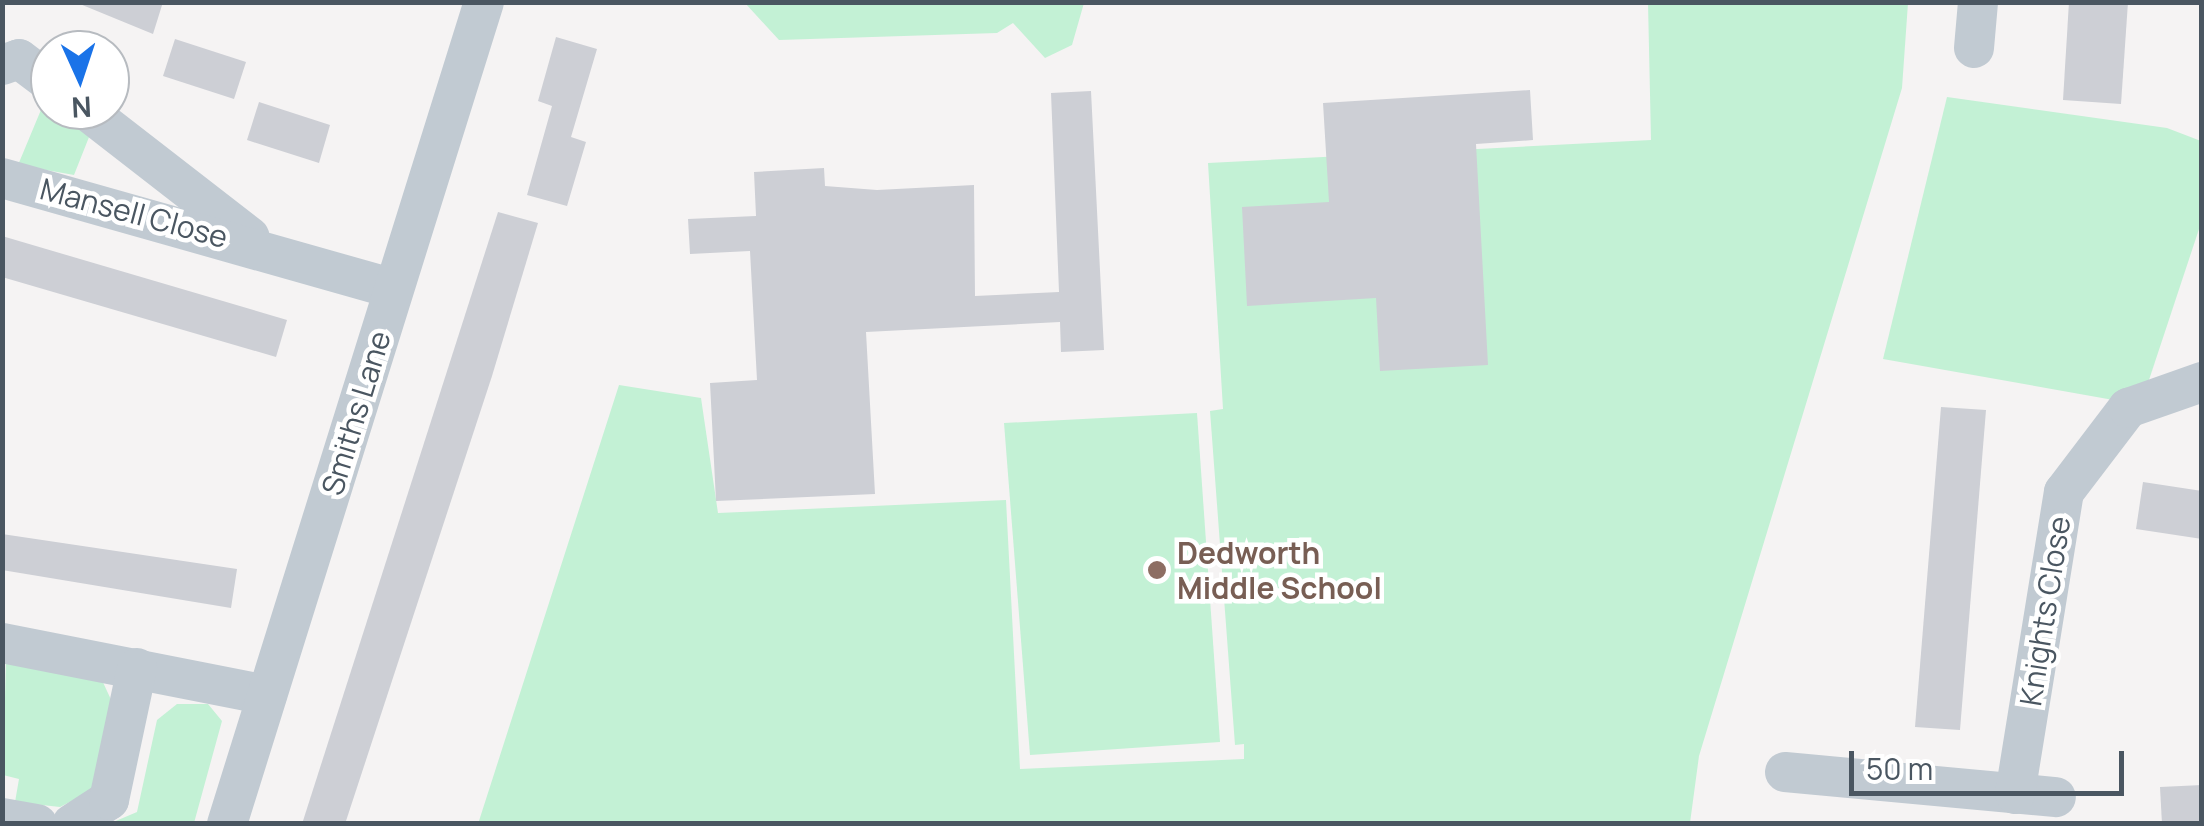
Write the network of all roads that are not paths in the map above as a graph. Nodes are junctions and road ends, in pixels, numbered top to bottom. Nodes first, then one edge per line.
1 (484, 2) edge
2 (1978, 2) edge
3 (1974, 48) dead end
4 (2, 65) edge
5 (30, 67) edge
6 (112, 130) edge
7 (2, 178) edge
8 (264, 249) junction
9 (394, 289) junction
10 (2202, 382) edge
11 (2, 643) edge
12 (137, 668) junction
13 (267, 695) junction
14 (1785, 772) dead end
15 (2015, 794) junction
16 (2056, 797) dead end
17 (2, 818) edge
18 (38, 824) edge
19 (72, 824) edge
20 (227, 824) edge

1 - 9 street, Smiths Lane
2 - 3 street
4 - 5 street
6 - 8 street, Mansell Close
7 - 8 street, Mansell Close
8 - 9 street, Mansell Close
9 - 13 street, Smiths Lane
10 - 15 street, Knights Close
11 - 12 street
12 - 13 street
12 - 19 street
13 - 20 street, Smiths Lane
14 - 15 street
15 - 16 street
17 - 18 street

